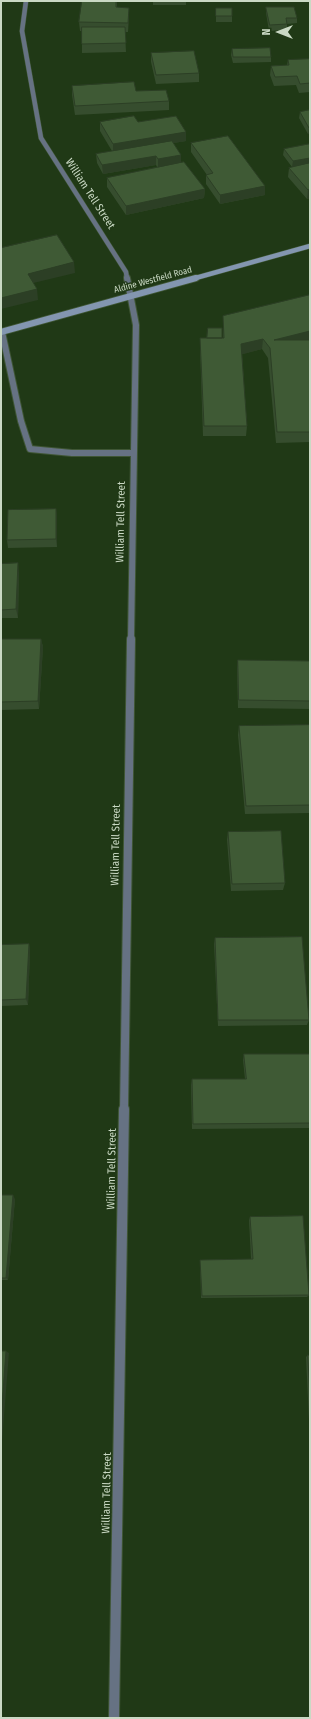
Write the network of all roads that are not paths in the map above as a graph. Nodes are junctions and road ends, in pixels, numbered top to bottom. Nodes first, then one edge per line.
1 (26, 1) edge
2 (310, 246) edge
3 (132, 295) junction
4 (1, 332) edge
5 (133, 453) junction
6 (114, 1718) edge

1 - 3 street, William Tell Street
2 - 3 main road, Aldine Westfield Road
3 - 4 main road, Aldine Westfield Road
3 - 5 street, William Tell Street
4 - 5 street
5 - 6 street, William Tell Street

